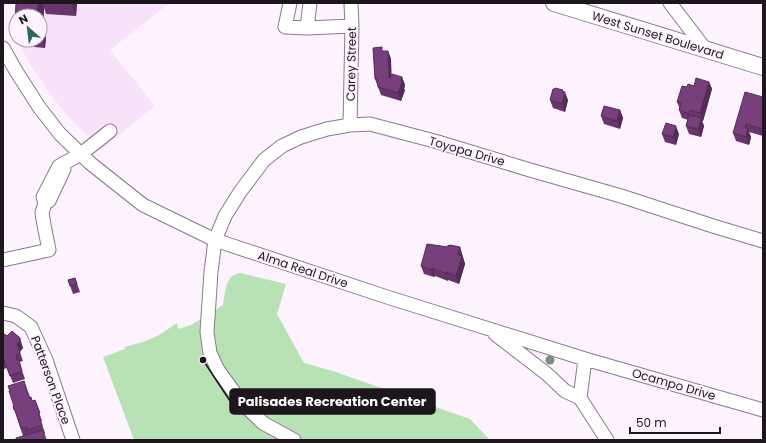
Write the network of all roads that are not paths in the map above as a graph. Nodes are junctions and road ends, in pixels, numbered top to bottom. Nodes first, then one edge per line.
1 (290, 3) edge
2 (310, 3) edge
3 (351, 3) edge
4 (554, 3) edge
5 (670, 3) edge
6 (352, 26) junction
7 (307, 28) junction
8 (3, 48) edge
9 (706, 50) junction
10 (763, 67) edge
11 (350, 126) junction
12 (110, 131) dead end
13 (81, 154) junction
14 (215, 240) junction
15 (763, 241) edge
16 (3, 260) edge
17 (3, 313) edge
18 (489, 329) junction
19 (585, 359) junction
20 (580, 398) junction
21 (763, 410) edge
22 (73, 440) edge
23 (294, 440) edge
24 (607, 440) edge

1 - 7 street
2 - 7 street
3 - 6 street, Carey Street
4 - 9 main road, West Sunset Boulevard
5 - 9 street
6 - 7 street
6 - 11 street, Carey Street
8 - 13 street, Alma Real Drive
9 - 10 main road, West Sunset Boulevard
11 - 14 street, Toyopa Drive
11 - 15 street, Toyopa Drive
12 - 13 street
13 - 14 street, Alma Real Drive
13 - 16 street
14 - 18 street, Alma Real Drive
14 - 23 street, Toyopa Drive
17 - 22 street, Patterson Place
18 - 19 street, Alma Real Drive
18 - 20 street
19 - 20 street
19 - 21 street, Ocampo Drive
20 - 24 street

